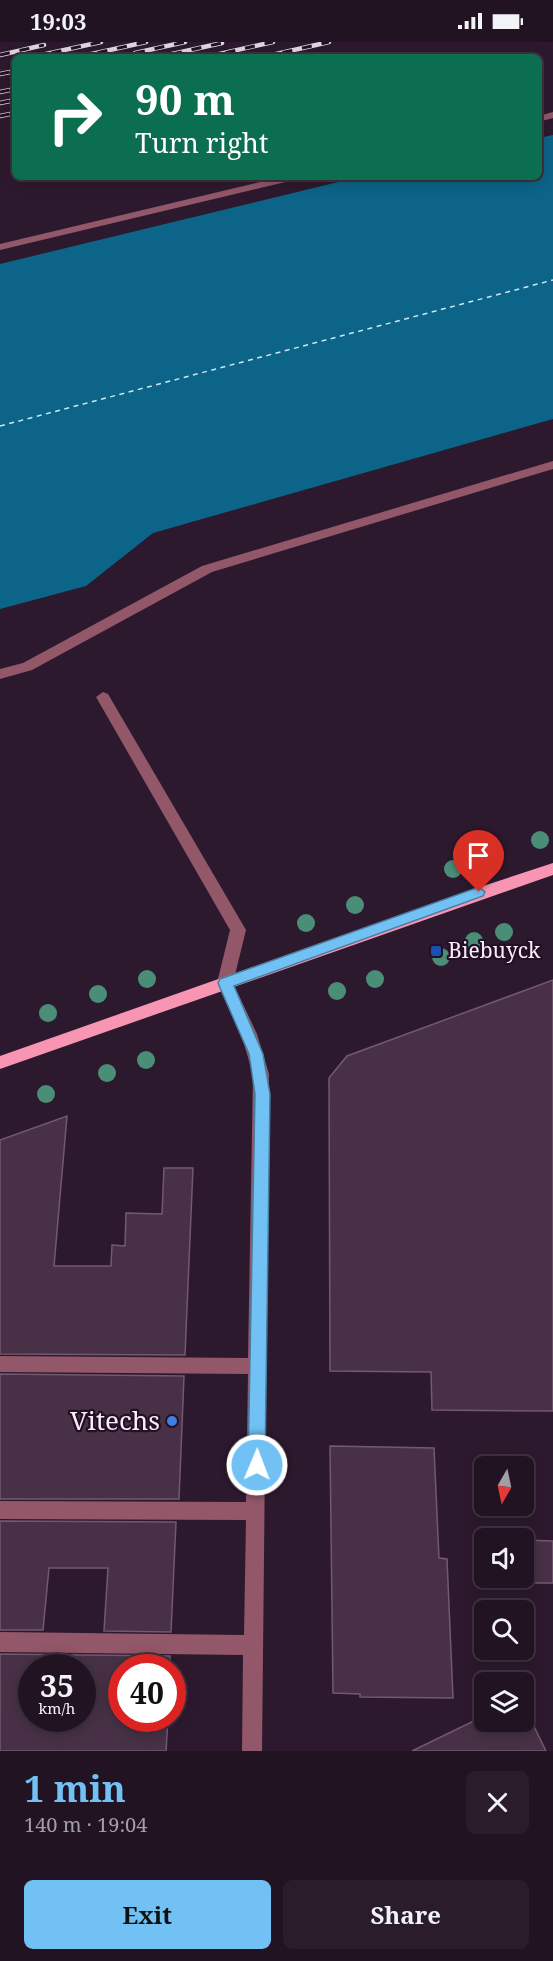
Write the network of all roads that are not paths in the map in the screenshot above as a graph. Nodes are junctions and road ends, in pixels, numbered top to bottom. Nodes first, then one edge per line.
1 (281, 180) edge
2 (0, 247) edge
3 (553, 465) edge
4 (0, 674) edge
5 (103, 697) dead end
6 (553, 869) edge
7 (225, 983) junction
8 (0, 1063) edge
9 (0, 1364) edge
10 (258, 1366) junction
11 (0, 1510) edge
12 (256, 1511) junction
13 (0, 1642) edge
14 (254, 1645) junction
15 (252, 1751) edge

1 - 2 street
3 - 4 street
5 - 7 street
6 - 7 main road
7 - 8 main road
7 - 10 street
9 - 10 street
10 - 12 street
11 - 12 street
12 - 14 street
13 - 14 street
14 - 15 street

